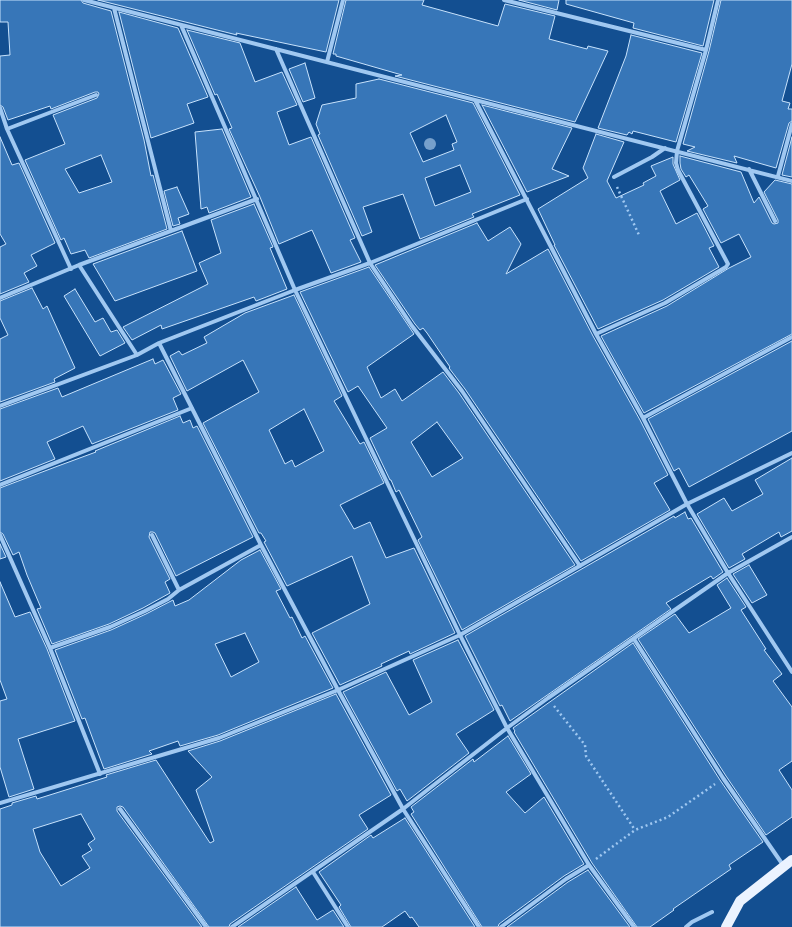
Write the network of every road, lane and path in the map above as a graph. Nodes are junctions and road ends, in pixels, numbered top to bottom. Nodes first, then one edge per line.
1 (84, 0) edge
2 (343, 0) edge
3 (504, 0) edge
4 (718, 0) edge
5 (114, 8) junction
6 (181, 25) junction
7 (276, 49) junction
8 (706, 50) junction
9 (327, 62) junction
10 (96, 95) dead end
11 (475, 100) junction
12 (0, 108) edge
13 (792, 124) edge
14 (7, 129) junction
15 (665, 148) junction
16 (677, 150) junction
17 (749, 169) junction
18 (778, 176) junction
19 (614, 178) joint
20 (792, 181) edge
21 (257, 199) junction
22 (527, 199) junction
23 (775, 222) dead end
24 (171, 231) junction
25 (639, 235) dead end
26 (370, 263) junction
27 (79, 265) junction
28 (71, 269) junction
29 (295, 290) junction
30 (0, 298) edge
31 (596, 334) junction
32 (792, 337) edge
33 (160, 343) junction
34 (136, 355) junction
35 (0, 406) edge
36 (192, 408) junction
37 (643, 418) junction
38 (792, 453) edge
39 (0, 485) edge
40 (687, 504) junction
41 (0, 535) edge
42 (152, 535) dead end
43 (792, 537) edge
44 (261, 545) junction
45 (580, 566) junction
46 (728, 573) junction
47 (179, 590) junction
48 (460, 635) junction
49 (634, 639) junction
50 (50, 648) junction
51 (792, 672) edge
52 (338, 690) junction
53 (548, 698) junction
54 (507, 728) junction
55 (100, 774) junction
56 (723, 778) junction
57 (0, 803) edge
58 (120, 809) dead end
59 (403, 809) junction
60 (635, 830) junction
61 (788, 863) edge
62 (589, 865) junction
63 (313, 872) junction
64 (712, 912) dead end
65 (728, 925) edge
66 (206, 927) edge
67 (232, 927) edge
68 (348, 927) edge
69 (479, 927) edge
70 (501, 927) edge
71 (634, 927) edge
72 (686, 927) edge

1 - 5 street
2 - 9 street
3 - 8 street
4 - 8 street
5 - 6 street
5 - 24 street
6 - 7 street
6 - 21 street
7 - 9 street
7 - 26 street
8 - 16 street
9 - 11 street
10 - 14 street
11 - 15 street
11 - 22 street
12 - 14 street
13 - 18 street
14 - 28 street
15 - 16 street
15 - 19 street
16 - 17 street
16 - 31 street
17 - 18 street
17 - 23 street
18 - 20 street
19 - 25 path
21 - 24 street
21 - 29 street
22 - 26 street
22 - 31 street
24 - 27 street
26 - 29 street
26 - 45 street
27 - 28 street
27 - 34 street
28 - 30 street
29 - 33 street
29 - 48 street
31 - 37 street
32 - 37 street
33 - 34 street
33 - 36 street
34 - 35 street
36 - 39 street
36 - 44 street
37 - 40 street
38 - 40 street
40 - 45 street
40 - 46 street
41 - 50 street
42 - 47 street
43 - 46 street
44 - 47 street
44 - 52 street
45 - 48 street
46 - 49 street
46 - 51 street
47 - 50 street
48 - 52 street
48 - 54 street
49 - 53 street
49 - 56 street
50 - 55 street
52 - 55 street
52 - 59 street
53 - 54 street
53 - 60 path
54 - 59 street
54 - 62 street
55 - 57 street
56 - 60 path
56 - 61 street
58 - 66 street
59 - 63 street
59 - 69 street
60 - 62 path
61 - 65 main road
62 - 70 street
62 - 71 street
63 - 67 street
63 - 68 street
64 - 72 street

